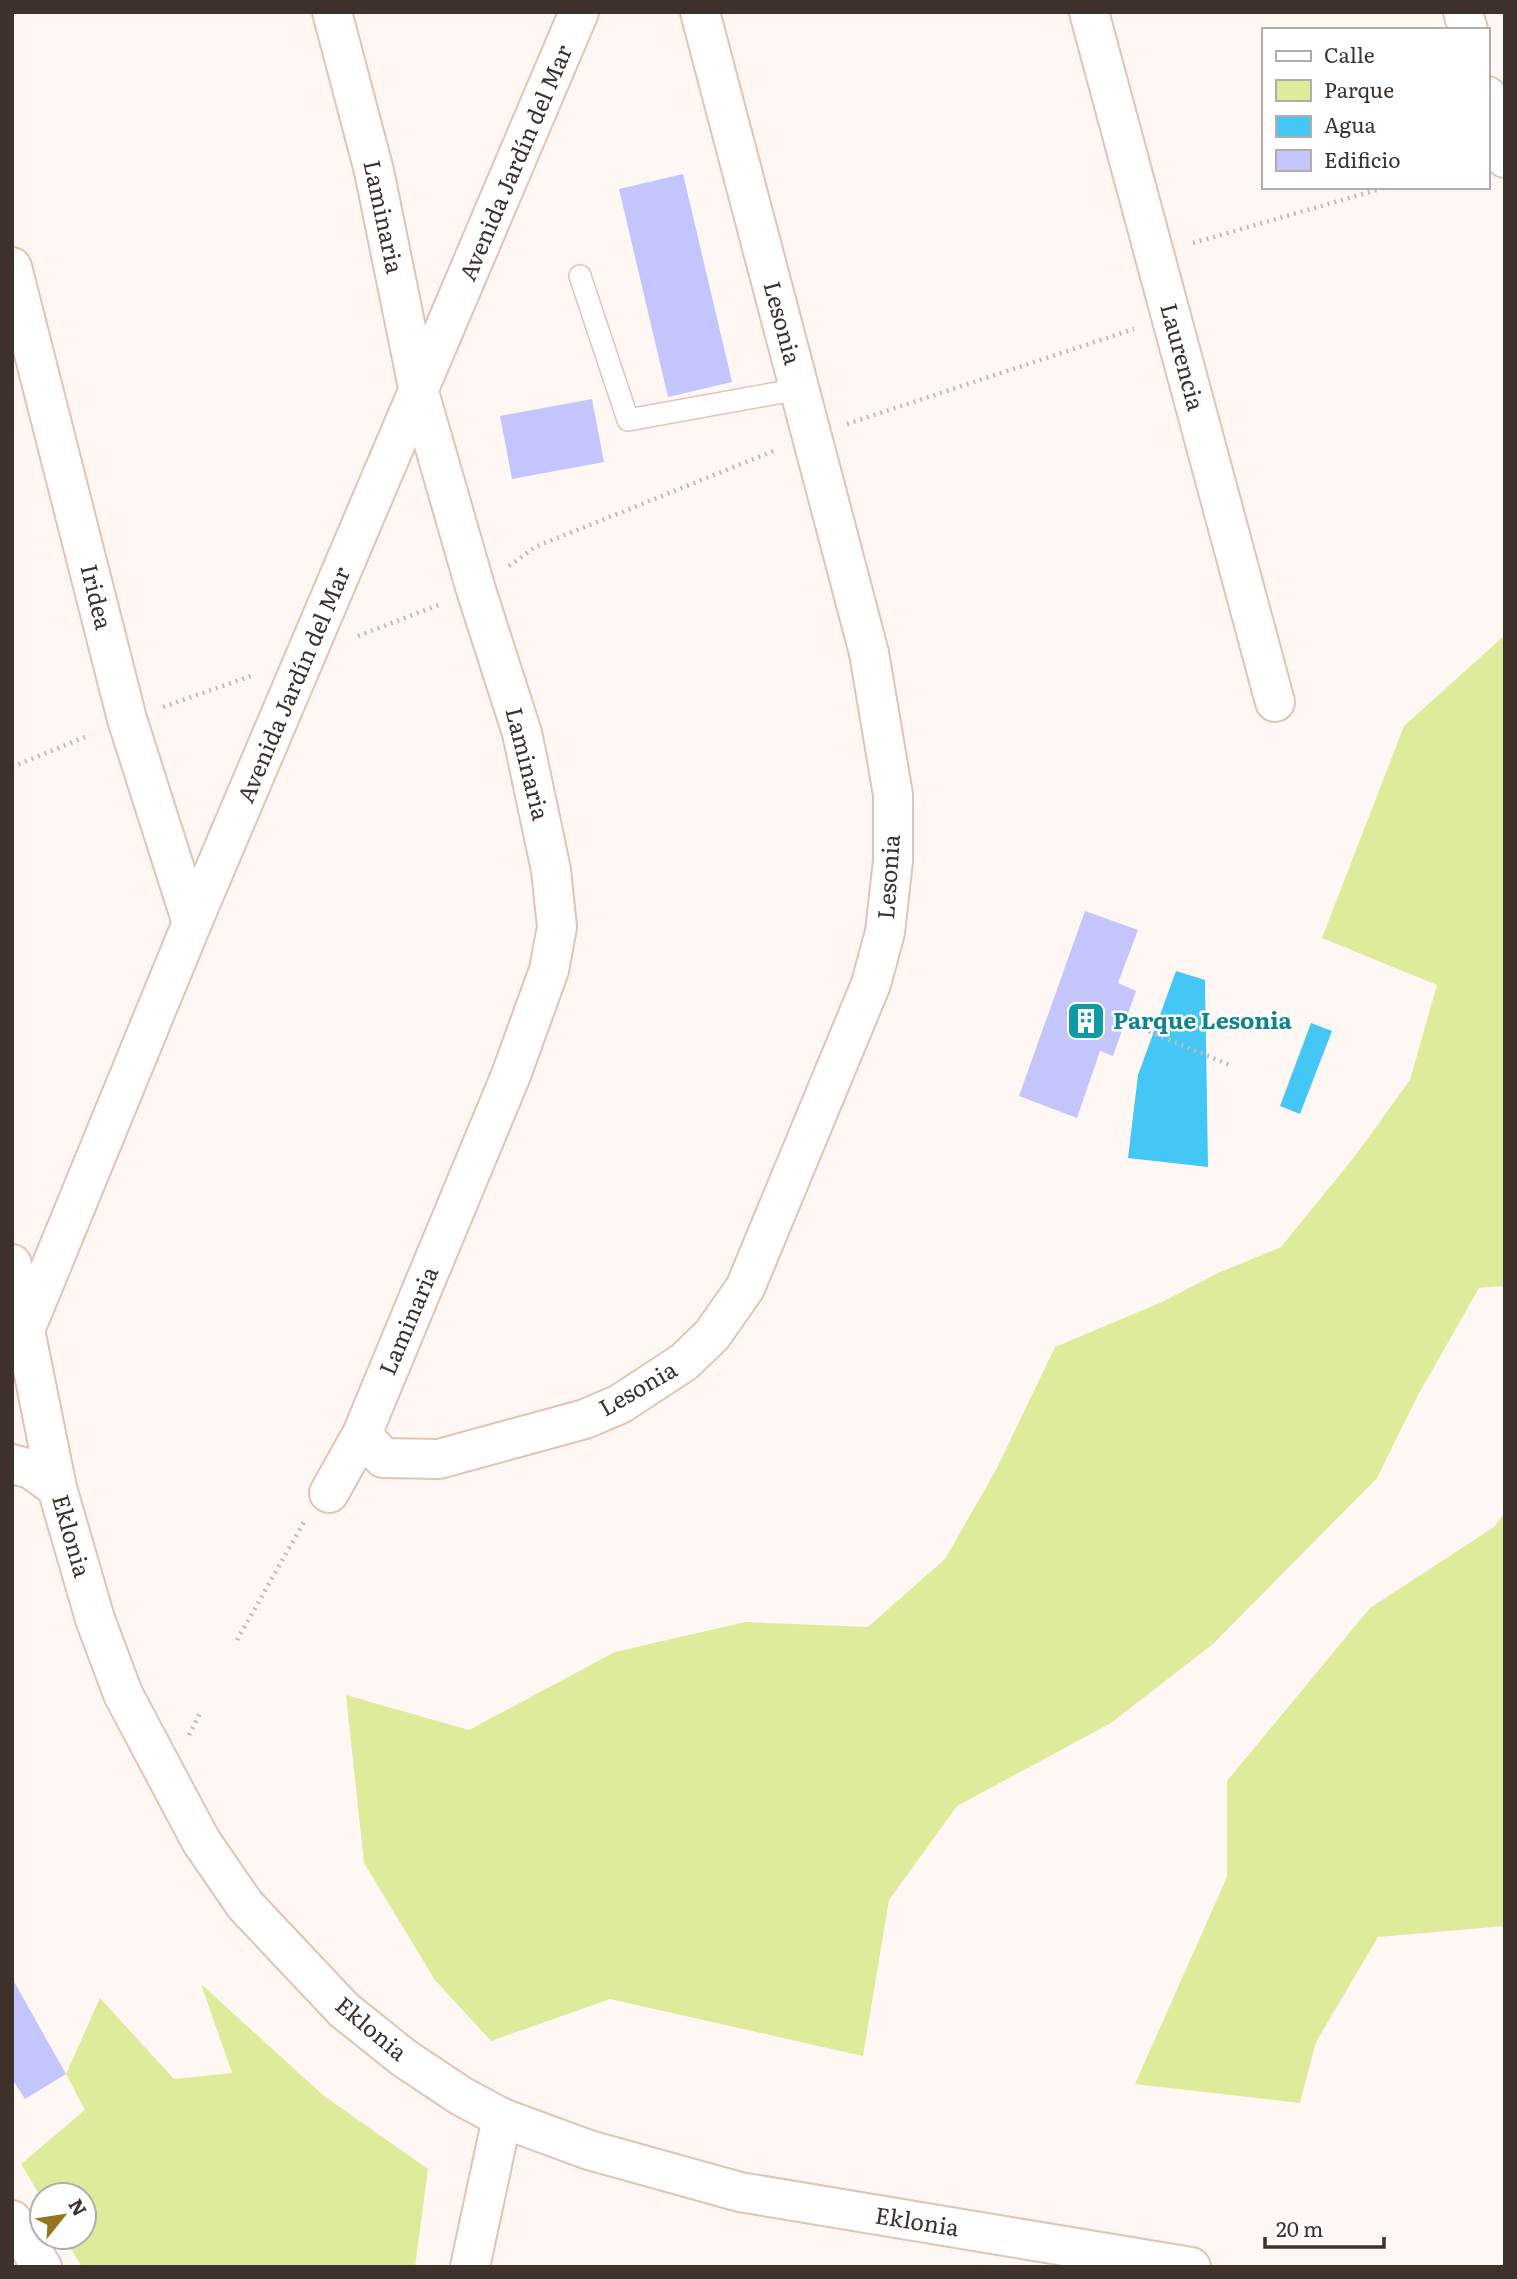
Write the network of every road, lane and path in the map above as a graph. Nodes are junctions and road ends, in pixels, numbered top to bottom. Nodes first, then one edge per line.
1 (332, 12) edge
2 (579, 12) edge
3 (700, 12) edge
4 (1089, 12) edge
5 (1489, 103) edge
6 (1504, 155) edge
7 (1380, 189) edge
8 (1154, 255) junction
9 (12, 267) edge
10 (580, 276) dead end
11 (799, 389) junction
12 (419, 392) junction
13 (1275, 702) dead end
14 (127, 719) junction
15 (12, 767) edge
16 (192, 923) junction
17 (1136, 1026) dead end
18 (1232, 1066) dead end
19 (12, 1264) edge
20 (18, 1344) edge
21 (362, 1434) junction
22 (12, 1464) edge
23 (57, 1488) junction
24 (329, 1493) joint
25 (237, 1640) dead end
26 (502, 2118) junction
27 (12, 2220) edge
28 (42, 2267) edge
29 (470, 2267) edge
30 (1191, 2267) edge

1 - 12 street, Laminaria
2 - 12 street, Avenida Jardín del Mar
3 - 11 street, Lesonia
4 - 8 street, Laurencia
5 - 6 street
7 - 8 path
8 - 13 street, Laurencia
9 - 14 street, Iridea
10 - 11 lane
11 - 21 street, Lesonia
12 - 16 street, Avenida Jardín del Mar
12 - 21 street, Laminaria
14 - 15 path
14 - 16 street, Iridea
16 - 20 street, Avenida Jardín del Mar
17 - 18 path
19 - 20 street, Eklonia
20 - 23 street, Eklonia
21 - 24 street, Laminaria
22 - 23 street
23 - 26 street, Eklonia
24 - 25 path
26 - 29 street
26 - 30 street, Eklonia
27 - 28 street

